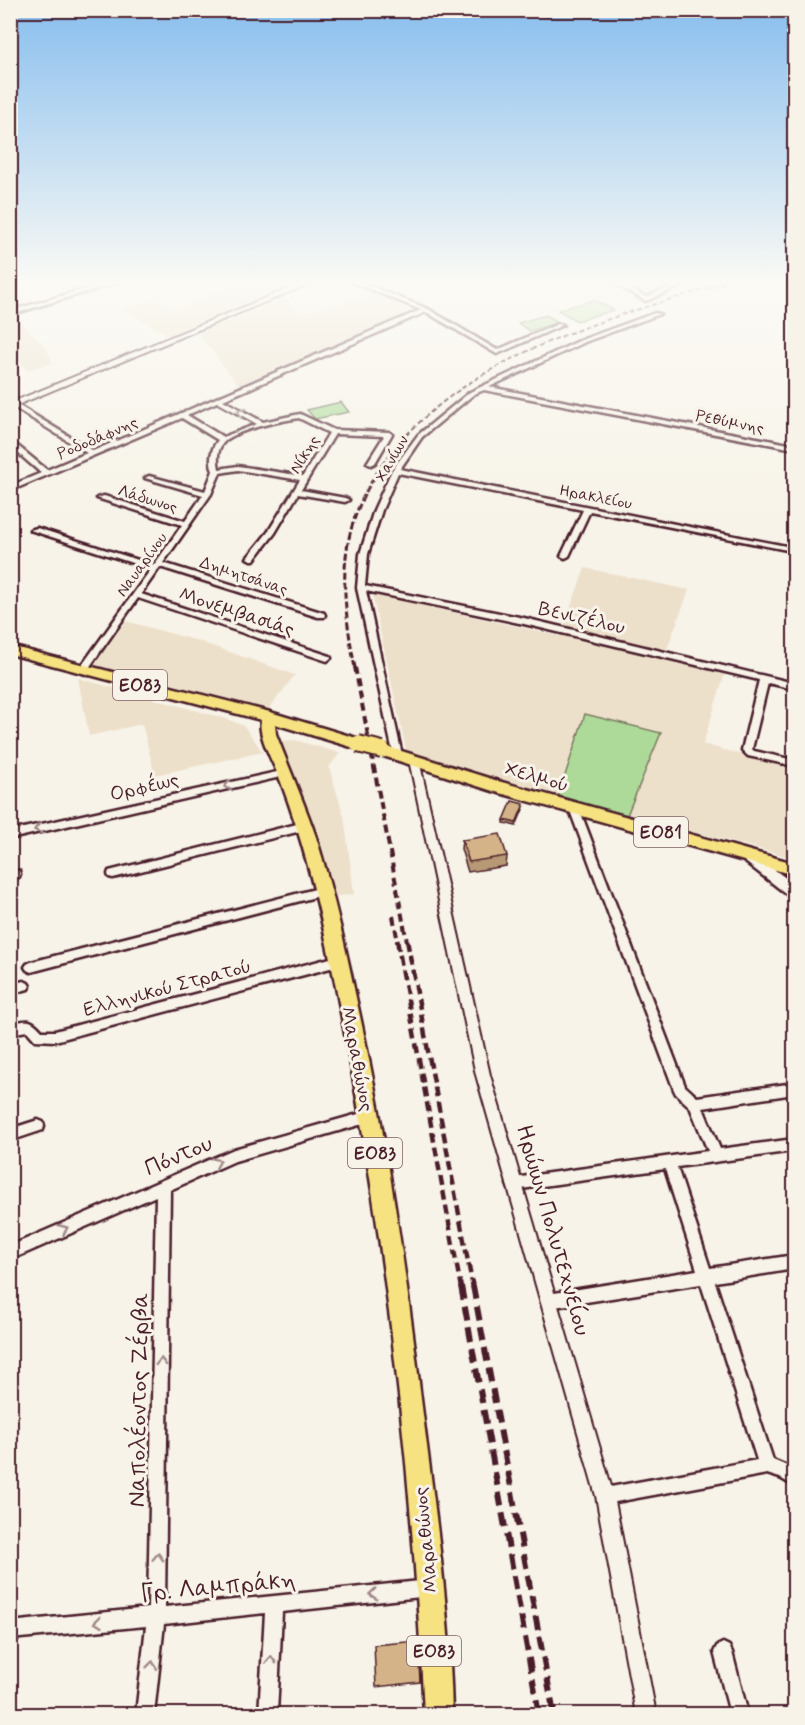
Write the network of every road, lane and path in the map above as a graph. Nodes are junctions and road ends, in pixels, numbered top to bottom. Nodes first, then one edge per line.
1 (118, 362) edge
2 (307, 362) edge
3 (539, 362) edge
4 (483, 388) junction
5 (218, 400) junction
6 (12, 405) edge
7 (182, 415) junction
8 (264, 425) junction
9 (333, 432) junction
10 (222, 439) junction
11 (12, 444) dead end
12 (795, 447) edge
13 (93, 454) junction
14 (371, 463) dead end
15 (396, 470) junction
16 (217, 471) junction
17 (47, 474) junction
18 (148, 478) dead end
19 (304, 478) junction
20 (10, 489) edge
21 (297, 492) junction
22 (207, 494) junction
23 (101, 498) dead end
24 (345, 500) dead end
25 (588, 508) junction
26 (187, 524) junction
27 (34, 530) dead end
28 (793, 546) edge
29 (565, 556) dead end
30 (251, 558) dead end
31 (157, 566) junction
32 (361, 588) junction
33 (136, 595) junction
34 (321, 615) dead end
35 (10, 650) edge
36 (327, 658) dead end
37 (83, 670) junction
38 (764, 679) junction
39 (794, 683) edge
40 (270, 717) junction
41 (390, 753) junction
42 (414, 760) junction
43 (792, 763) dead end
44 (286, 773) junction
45 (574, 808) junction
46 (305, 826) junction
47 (10, 835) edge
48 (749, 857) junction
49 (795, 869) edge
50 (113, 874) dead end
51 (323, 891) junction
52 (795, 892) edge
53 (338, 961) junction
54 (31, 967) dead end
55 (24, 986) dead end
56 (10, 989) edge
57 (10, 1029) edge
58 (795, 1088) edge
59 (695, 1103) junction
60 (369, 1117) junction
61 (38, 1126) dead end
62 (10, 1135) edge
63 (795, 1145) edge
64 (716, 1155) junction
65 (669, 1162) junction
66 (514, 1184) junction
67 (163, 1185) junction
68 (10, 1253) edge
69 (795, 1262) edge
70 (705, 1276) junction
71 (548, 1300) junction
72 (767, 1466) junction
73 (795, 1478) edge
74 (605, 1496) junction
75 (431, 1588) junction
76 (274, 1605) junction
77 (156, 1616) junction
78 (10, 1630) edge
79 (723, 1652) dead end
80 (145, 1714) edge
81 (267, 1714) edge
82 (438, 1714) edge
83 (646, 1714) edge
84 (739, 1714) edge

1 - 6 street
2 - 5 street, Ροδοδάφνης
3 - 4 street, Χανίων
4 - 12 street, Ρεθύμνης
4 - 15 street, Χανίων
5 - 7 street, Ροδοδάφνης
8 -> 5 street
6 - 13 street
7 - 10 street
7 - 13 street, Ροδοδάφνης
8 - 9 street, Νίκης
8 - 10 street, Νίκης
9 - 14 street
9 - 19 street, Νίκης
10 - 16 street
11 - 17 street
13 - 17 street, Ροδοδάφνης
15 - 25 street, Ηρακλείου
15 - 32 street, Χανίων
16 - 19 street
16 - 22 street, Ναυαρίνου
17 - 20 street, Ροδοδάφνης
18 - 22 street
19 - 21 street, Νίκης
21 - 24 street
21 - 30 street, Νίκης
22 - 26 street, Ναυαρίνου
23 - 26 street, Λάδωνος
25 - 28 street, Ηρακλείου
25 - 29 street
26 - 31 street, Ναυαρίνου
27 - 31 street, Δημητσάνας
31 - 33 street, Ναυαρίνου
31 - 34 street, Δημητσάνας
32 - 38 street, Βενιζέλου
32 - 41 street, Χανίων
33 - 36 street, Μονεμβασιάς
33 - 37 street, Ναυαρίνου
35 - 37 main road, ΕΟ83
37 - 40 main road, ΕΟ83
38 - 39 street, Βενιζέλου
38 - 43 street
40 - 41 main road, Χελμού / ΕΟ81, bridge
40 - 44 main road, Μαραθώνος / ΕΟ83
41 - 42 main road, Χελμού / ΕΟ81
42 - 45 main road, Χελμού / ΕΟ81
42 - 66 street, Ηρώων Πολυτεχνείου
44 - 46 main road, Μαραθώνος / ΕΟ83
44 -> 47 street, Ορφέως
45 - 48 main road, Χελμού / ΕΟ81
45 - 59 street
46 - 50 street
46 - 51 main road, Μαραθώνος / ΕΟ83
48 - 49 main road, Χελμού
48 - 52 main road, ΕΟ81
51 - 53 main road, Μαραθώνος / ΕΟ83
51 - 54 street
53 - 57 street, Ελληνικού Στρατού
53 - 60 main road, Μαραθώνος / ΕΟ83
55 - 56 street
58 - 59 street
59 - 64 street
67 -> 60 street, Πόντου
60 - 75 main road, Μαραθώνος / ΕΟ83
61 - 62 street
63 - 64 street
64 - 65 street
65 - 66 street
65 - 70 street
66 - 71 street, Ηρώων Πολυτεχνείου
68 -> 67 street, Πόντου
77 -> 67 street, Ναπολέοντος Ζέρβα
69 - 70 street
70 - 71 street
70 - 72 street
71 - 74 street, Ηρώων Πολυτεχνείου
72 - 73 street
72 - 74 street
74 - 83 street, Ηρώων Πολυτεχνείου
75 -> 76 street, Γρ. Λαμπράκη
75 - 82 main road, Μαραθώνος / ΕΟ83
76 - 77 street, Γρ. Λαμπράκη
81 -> 76 street
77 -> 78 street, Γρ. Λαμπράκη
80 -> 77 street, Ναπολέοντος Ζέρβα
79 - 84 street

